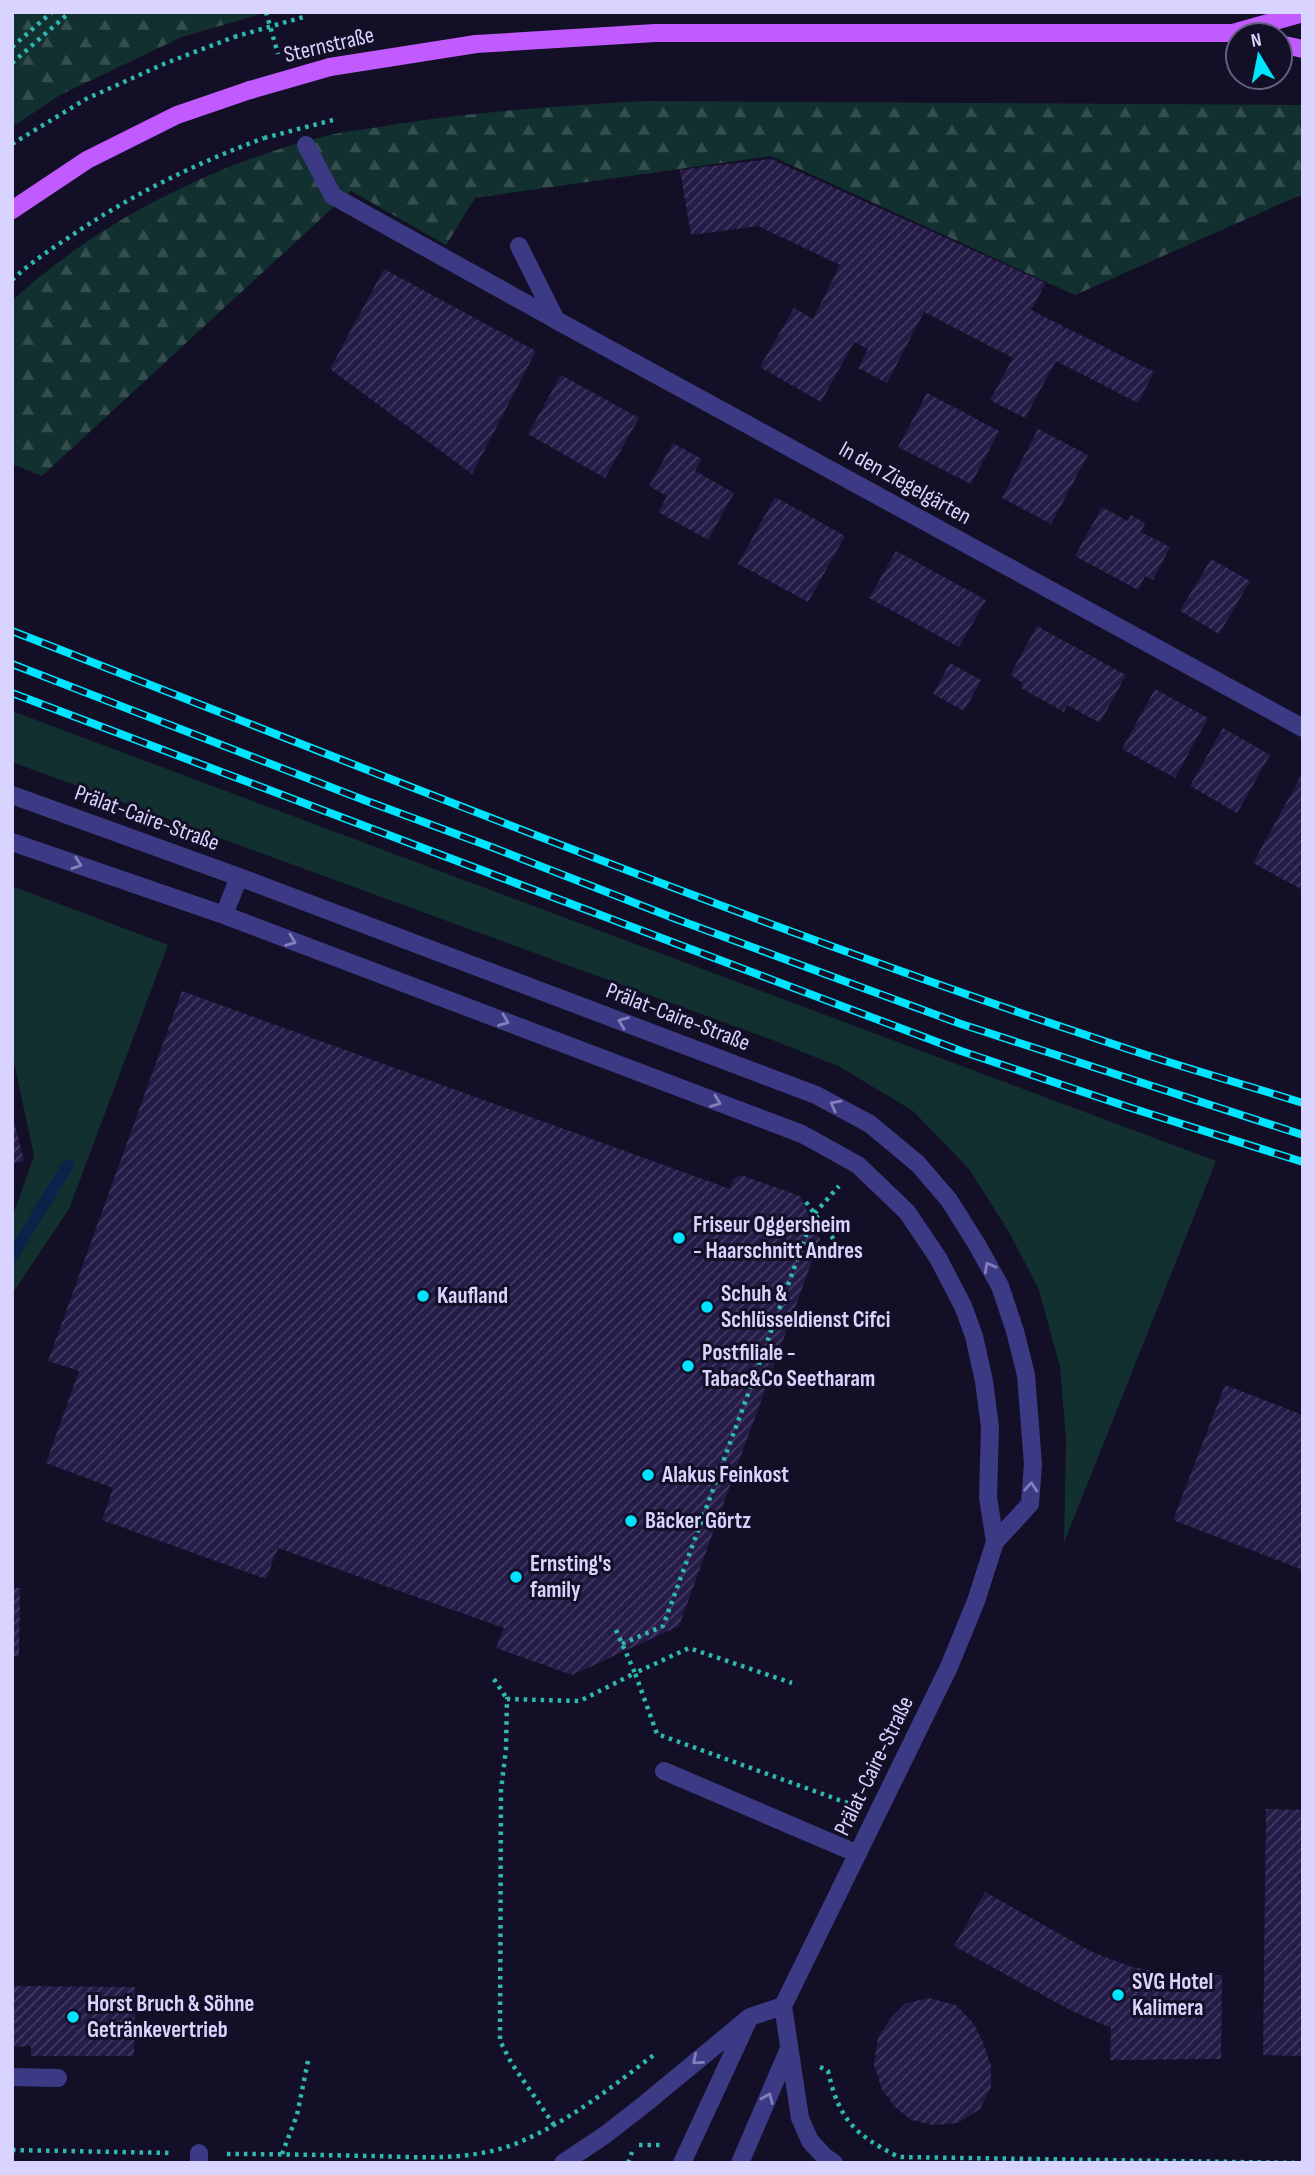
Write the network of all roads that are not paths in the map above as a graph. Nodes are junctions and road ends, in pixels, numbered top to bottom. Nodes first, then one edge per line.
1 (1303, 13) edge
2 (1278, 21) edge
3 (1224, 34) edge
4 (306, 145) dead end
5 (12, 210) edge
6 (519, 246) dead end
7 (556, 320) junction
8 (1303, 728) edge
9 (12, 795) edge
10 (12, 842) edge
11 (239, 877) junction
12 (224, 915) junction
13 (995, 1542) junction
14 (664, 1771) dead end
15 (858, 1854) junction
16 (783, 2006) junction
17 (750, 2017) junction
18 (788, 2051) junction
19 (12, 2077) edge
20 (58, 2078) dead end
21 (563, 2163) edge
22 (682, 2163) edge
23 (740, 2163) edge
24 (834, 2163) edge

1 - 2 main road, Sternstraße
3 - 5 main road, Sternstraße, bridge
4 - 7 street, In den Ziegelgärten
6 - 7 street
7 - 8 street, In den Ziegelgärten
9 - 11 street, Prälat-Caire-Straße
10 -> 12 street, Prälat-Caire-Straße
11 - 12 street
13 -> 11 street, Prälat-Caire-Straße
12 -> 13 street, Prälat-Caire-Straße
13 - 15 street, Prälat-Caire-Straße
14 - 15 street
15 - 16 street, Prälat-Caire-Straße
16 - 17 street
16 - 18 street
17 -> 21 street
17 - 22 street
23 -> 18 street
18 - 24 street
19 - 20 street

